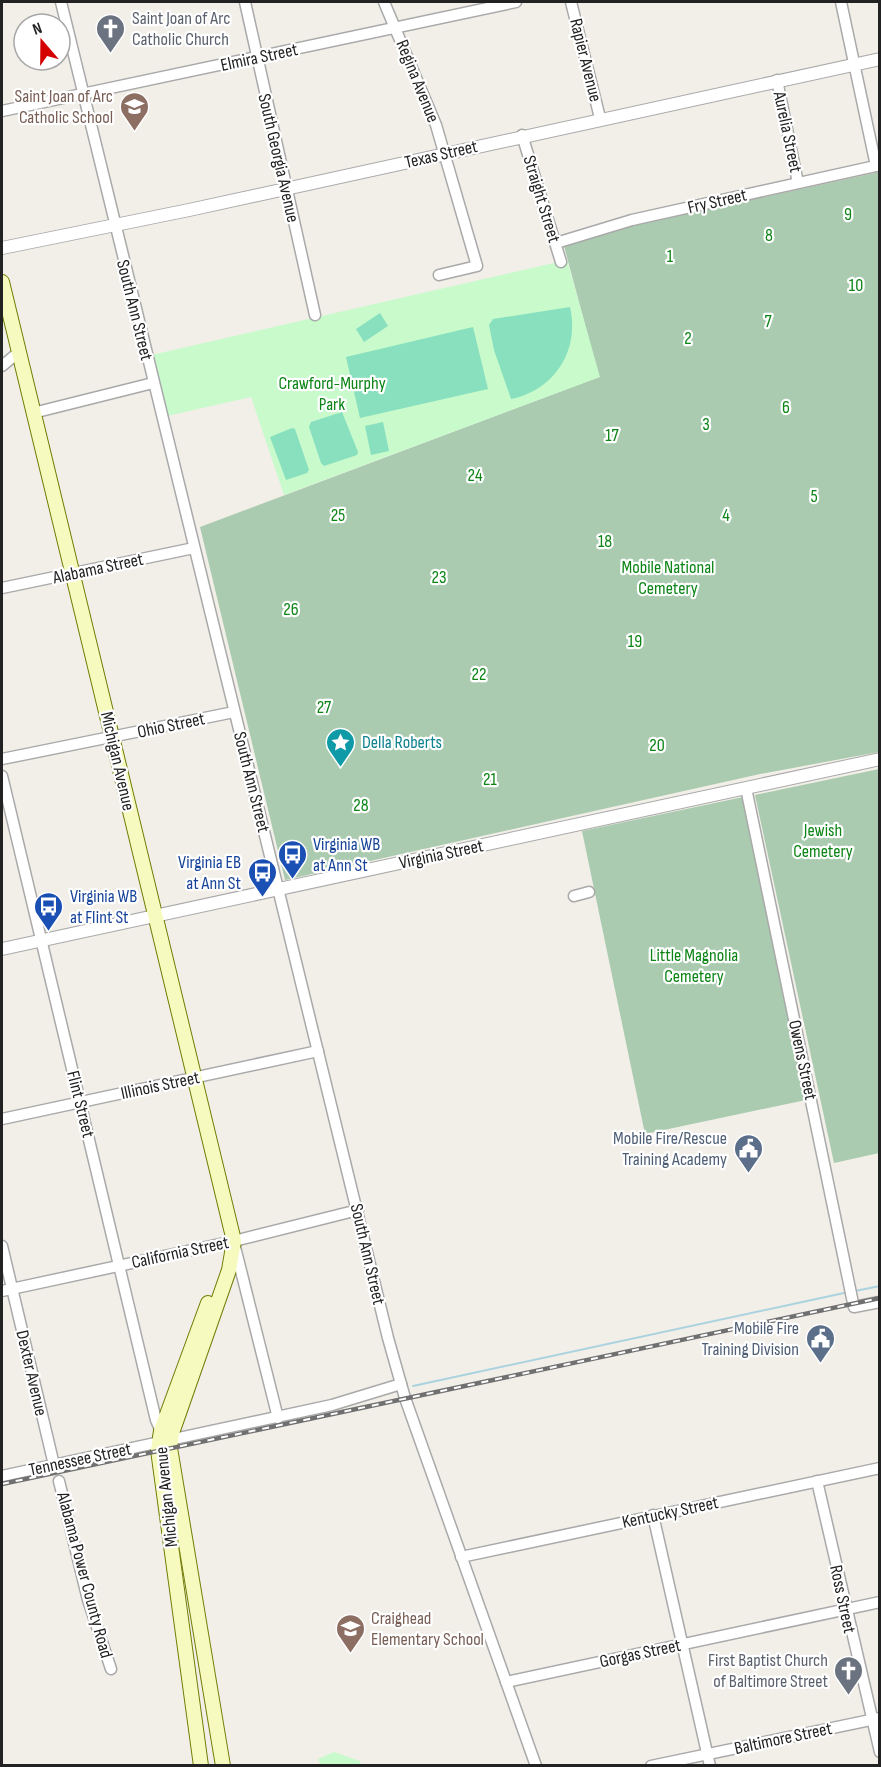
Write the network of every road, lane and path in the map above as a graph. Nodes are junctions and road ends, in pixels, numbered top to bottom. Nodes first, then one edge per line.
1 (61, 2) edge
2 (245, 2) edge
3 (384, 2) edge
4 (516, 2) edge
5 (571, 2) edge
6 (841, 2) edge
7 (396, 28) junction
8 (257, 57) junction
9 (879, 59) edge
10 (855, 64) junction
11 (777, 80) junction
12 (84, 94) junction
13 (2, 111) edge
14 (600, 118) junction
15 (522, 135) junction
16 (443, 153) junction
17 (878, 165) edge
18 (798, 183) junction
19 (286, 188) junction
20 (114, 225) junction
21 (555, 243) junction
22 (2, 248) edge
23 (561, 262) dead end
24 (439, 275) dead end
25 (2, 282) edge
26 (315, 315) dead end
27 (19, 352) junction
28 (2, 366) edge
29 (153, 383) junction
30 (33, 413) junction
31 (194, 548) junction
32 (72, 575) junction
33 (2, 588) edge
34 (234, 712) junction
35 (113, 736) junction
36 (2, 759) edge
37 (879, 759) edge
38 (2, 776) edge
39 (746, 788) junction
40 (279, 889) junction
41 (589, 892) dead end
42 (574, 896) dead end
43 (156, 915) junction
44 (41, 940) junction
45 (2, 949) edge
46 (318, 1051) junction
47 (193, 1078) junction
48 (80, 1102) junction
49 (2, 1119) edge
50 (358, 1210) junction
51 (234, 1241) junction
52 (2, 1246) edge
53 (120, 1265) junction
54 (224, 1287) junction
55 (246, 1288) junction
56 (7, 1289) edge
57 (879, 1302) edge
58 (401, 1384) junction
59 (279, 1418) junction
60 (164, 1438) junction
61 (54, 1465) junction
62 (879, 1468) edge
63 (2, 1476) edge
64 (59, 1481) dead end
65 (817, 1481) junction
66 (653, 1515) junction
67 (461, 1557) junction
68 (879, 1602) edge
69 (845, 1609) junction
70 (681, 1644) junction
71 (111, 1669) dead end
72 (506, 1682) junction
73 (876, 1719) edge
74 (879, 1752) edge
75 (707, 1754) junction
76 (201, 1766) edge
77 (223, 1766) edge
78 (536, 1766) edge
79 (651, 1766) edge
80 (710, 1766) edge

1 - 12 street, South Ann Street
2 - 8 street, South Georgia Avenue
3 - 7 street, Regina Avenue
4 - 7 street, Elmira Street
5 - 14 street, Rapier Avenue
6 - 10 street
7 - 8 street, Elmira Street
7 - 16 street, Regina Avenue
8 - 12 street, Elmira Street
8 - 19 street, South Georgia Avenue
9 - 10 street, Texas Street
10 - 11 street, Texas Street
10 - 17 street
11 - 14 street, Texas Street
11 - 18 street, Aurelia Street
12 - 13 street, Elmira Street
12 - 20 street, South Ann Street
14 - 15 street, Texas Street
15 - 16 street, Texas Street
15 - 21 street, Straight Street
16 - 19 street, Texas Street
16 - 24 street, Regina Avenue
17 - 18 street, Fry Street
18 - 21 street, Fry Street
19 - 20 street, Texas Street
19 - 26 street, South Georgia Avenue
20 - 22 street, Texas Street
20 - 29 street, South Ann Street
21 - 23 street, Straight Street
25 - 27 main road, Michigan Avenue
27 - 28 street
27 - 30 main road, Michigan Avenue
29 - 30 street
29 - 31 street, South Ann Street
30 - 32 main road, Michigan Avenue
31 - 32 street, Alabama Street
31 - 34 street, South Ann Street
32 - 33 street, Alabama Street
32 - 35 main road, Michigan Avenue
34 - 35 street, Ohio Street
34 - 40 street, South Ann Street
35 - 36 street, Ohio Street
35 - 43 main road, Michigan Avenue
37 - 39 street, Virginia Street
38 - 44 street, Flint Street
39 - 40 street, Virginia Street
39 - 57 street, Owens Street
40 - 43 street, Virginia Street
40 - 46 street, South Ann Street
41 - 42 street
43 - 44 street, Virginia Street
43 - 47 main road, Michigan Avenue
44 - 45 street, Virginia Street
44 - 48 street, Flint Street
46 - 47 street, Illinois Street
46 - 50 street, South Ann Street
47 - 48 street, Illinois Street
47 - 51 main road, Michigan Avenue
48 - 49 street, Illinois Street
48 - 53 street, Flint Street
50 - 51 street, California Street
50 - 58 street, South Ann Street
51 - 53 street, California Street
51 - 54 main road, Michigan Avenue
51 - 55 street
51 - 60 main road, Michigan Avenue
52 - 56 street, Dexter Avenue
53 - 56 street, California Street
53 - 60 street, Flint Street
54 - 55 street
54 - 60 main road, Michigan Avenue
55 - 59 street
56 - 61 street, Dexter Avenue
58 - 59 street, Tennessee Street
58 - 67 street, South Ann Street
59 - 60 street, Tennessee Street
60 - 61 street, Tennessee Street
60 - 76 main road, Michigan Avenue
60 - 77 main road, Michigan Avenue
61 - 63 street, Tennessee Street
62 - 65 street, Kentucky Street
64 - 71 street, Alabama Power County Road
65 - 66 street, Kentucky Street
65 - 69 street, Ross Street
66 - 67 street, Kentucky Street
66 - 70 street
67 - 72 street, South Ann Street
68 - 69 street, Gorgas Street
69 - 70 street, Gorgas Street
69 - 73 street, Ross Street
70 - 72 street, Gorgas Street
70 - 75 street
72 - 78 street
73 - 74 street, Ross Street
73 - 75 street, Baltimore Street
75 - 79 street, Baltimore Street
75 - 80 street

